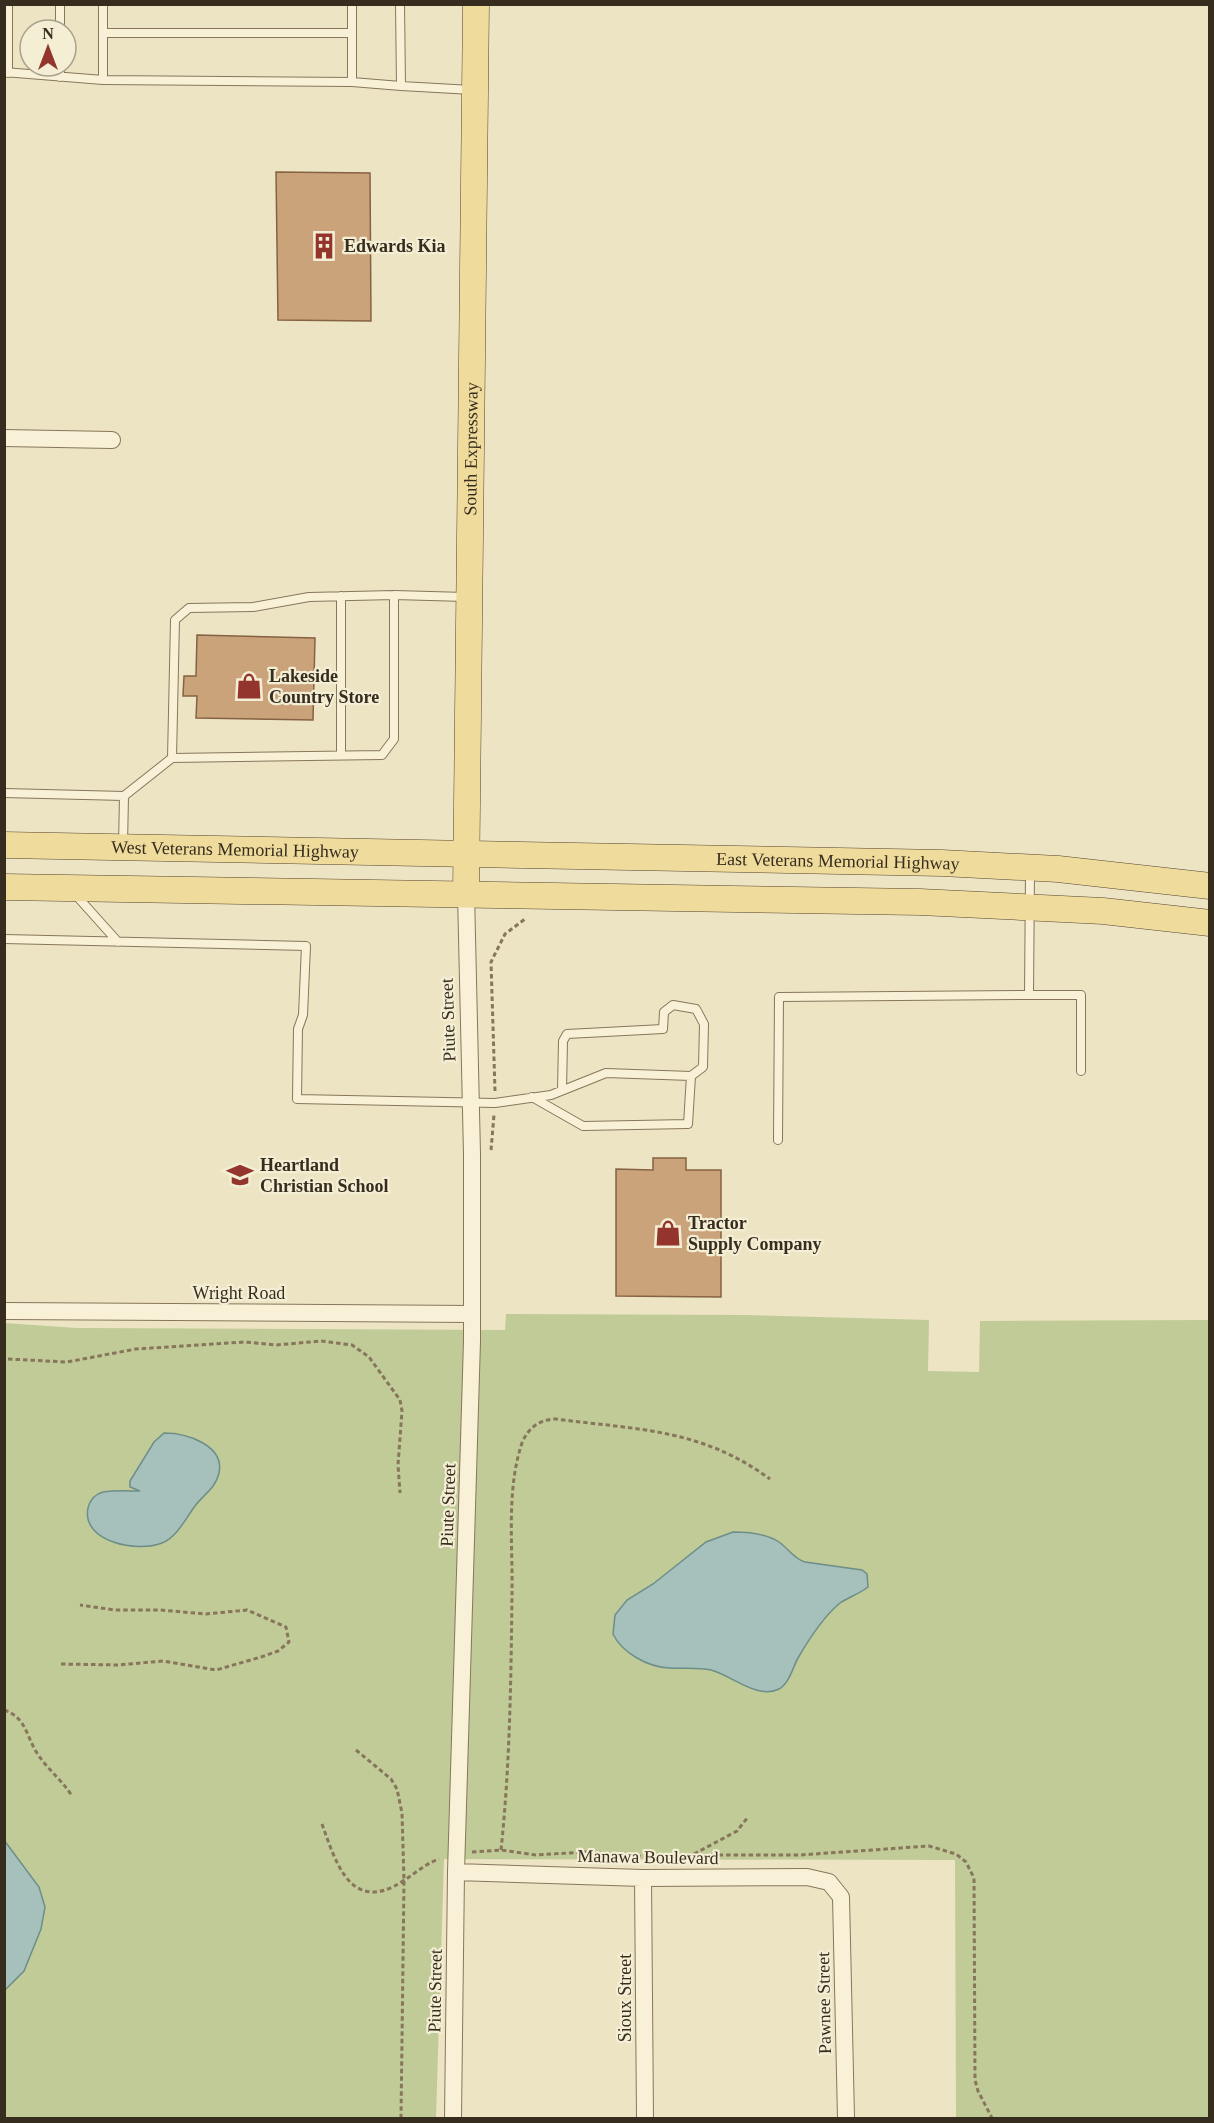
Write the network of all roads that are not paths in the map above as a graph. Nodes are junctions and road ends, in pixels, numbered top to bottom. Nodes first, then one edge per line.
1 (8, 4) edge
2 (103, 4) edge
3 (352, 4) edge
4 (400, 4) edge
5 (476, 4) edge
6 (103, 33) junction
7 (352, 33) junction
8 (6, 72) edge
9 (78, 78) edge
10 (103, 80) junction
11 (352, 82) junction
12 (401, 86) junction
13 (474, 90) junction
14 (4, 438) edge
15 (112, 440) dead end
16 (341, 596) junction
17 (394, 596) junction
18 (468, 597) junction
19 (341, 755) junction
20 (172, 758) junction
21 (4, 793) edge
22 (124, 796) junction
23 (4, 845) edge
24 (123, 847) junction
25 (466, 852) junction
26 (1030, 868) junction
27 (1209, 886) edge
28 (4, 887) edge
29 (70, 888) junction
30 (466, 893) junction
31 (1028, 907) junction
32 (1209, 923) edge
33 (4, 939) edge
34 (118, 942) junction
35 (1029, 996) junction
36 (1082, 1071) dead end
37 (691, 1076) junction
38 (562, 1090) junction
39 (532, 1097) junction
40 (470, 1102) junction
41 (778, 1140) dead end
42 (4, 1311) edge
43 (472, 1314) junction
44 (456, 1872) junction
45 (643, 1878) junction
46 (836, 1888) joint
47 (453, 2118) edge
48 (645, 2118) edge
49 (846, 2118) edge

1 - 8 lane
2 - 6 lane
3 - 7 lane
4 - 12 lane
5 - 13 main road, South Expressway
6 - 7 lane
6 - 10 lane
7 - 11 lane
9 - 10 lane
10 - 11 lane
11 - 12 lane
12 - 13 lane
13 - 18 main road, South Expressway
14 - 15 street
16 - 17 lane
16 - 19 lane
16 - 20 lane
17 - 18 lane
17 - 19 lane
18 - 25 main road, South Expressway
19 - 20 lane
20 - 22 lane
21 - 22 lane
22 - 24 lane
23 - 24 main road, West Veterans Memorial Highway
24 - 25 main road, West Veterans Memorial Highway
25 - 26 main road, East Veterans Memorial Highway
25 - 30 main road, South Expressway
26 - 27 main road, East Veterans Memorial Highway
26 - 31 lane
28 - 29 main road
29 - 30 main road
29 - 34 lane
30 - 31 main road
30 - 40 street, Piute Street
31 - 32 main road
31 - 35 lane
33 - 34 lane
34 - 40 lane
35 - 36 lane
35 - 41 lane
37 - 38 lane
37 - 38 lane
37 - 39 lane
38 - 39 lane
39 - 40 lane
40 - 43 street, Piute Street
42 - 43 street, Wright Road
43 - 44 street, Piute Street
44 - 45 street, Manawa Boulevard
44 - 47 street, Piute Street
45 - 46 street, Manawa Boulevard
45 - 48 street, Sioux Street
46 - 49 street, Pawnee Street

